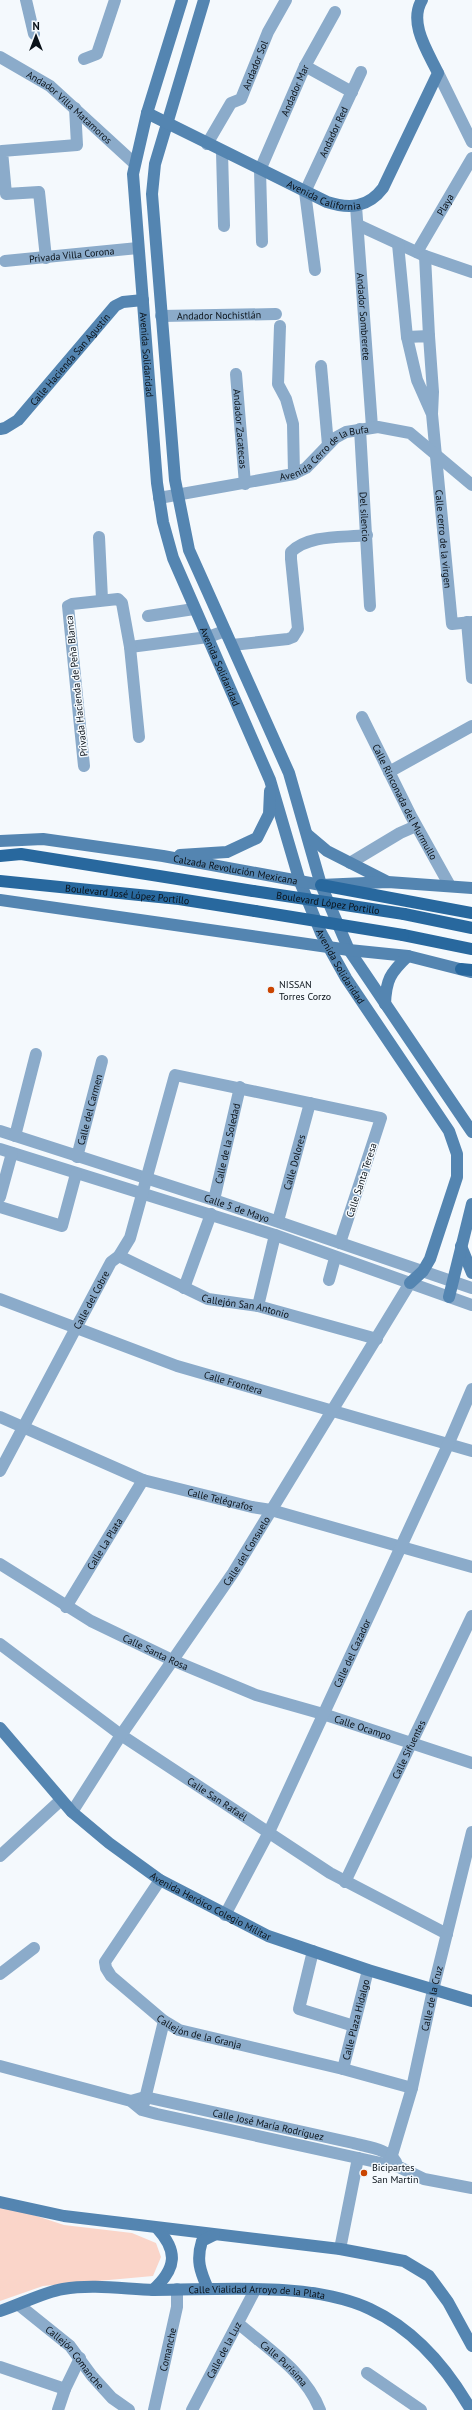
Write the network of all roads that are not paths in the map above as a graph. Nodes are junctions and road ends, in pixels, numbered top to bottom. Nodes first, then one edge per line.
1 (26, 0) edge
2 (115, 0) edge
3 (204, 0) edge
4 (286, 0) edge
5 (422, 0) edge
6 (179, 1) edge
7 (334, 12) dead end
8 (34, 34) dead end
9 (0, 57) edge
10 (84, 59) dead end
11 (305, 66) junction
12 (361, 72) dead end
13 (438, 73) junction
14 (352, 92) junction
15 (75, 108) junction
16 (147, 113) junction
17 (167, 125) junction
18 (472, 142) edge
19 (207, 144) junction
20 (222, 152) junction
21 (472, 158) edge
22 (134, 163) junction
23 (260, 170) junction
24 (305, 192) junction
25 (356, 206) junction
26 (358, 225) junction
27 (224, 226) dead end
28 (262, 242) dead end
29 (398, 244) junction
30 (138, 248) junction
31 (421, 254) junction
32 (46, 258) junction
33 (5, 261) dead end
34 (315, 270) dead end
35 (472, 272) edge
36 (143, 300) junction
37 (276, 314) dead end
38 (161, 316) junction
39 (280, 326) dead end
40 (429, 336) junction
41 (407, 337) junction
42 (321, 366) dead end
43 (236, 374) dead end
44 (432, 414) junction
45 (366, 428) junction
46 (0, 429) edge
47 (328, 445) junction
48 (436, 454) junction
49 (294, 474) junction
50 (245, 484) junction
51 (472, 485) edge
52 (177, 495) junction
53 (159, 498) junction
54 (367, 536) junction
55 (99, 537) dead end
56 (102, 599) junction
57 (370, 606) dead end
58 (194, 609) junction
59 (148, 616) dead end
60 (469, 622) edge
61 (225, 630) junction
62 (208, 637) junction
63 (232, 645) junction
64 (130, 647) junction
65 (472, 678) edge
66 (362, 716) dead end
67 (471, 732) edge
68 (139, 737) dead end
69 (84, 766) dead end
70 (389, 772) junction
71 (270, 780) junction
72 (416, 826) junction
73 (308, 835) junction
74 (0, 841) edge
75 (0, 856) edge
76 (163, 856) junction
77 (350, 863) junction
78 (0, 881) edge
79 (300, 882) junction
80 (388, 882) junction
81 (321, 885) junction
82 (450, 886) junction
83 (472, 888) edge
84 (253, 891) joint
85 (0, 900) edge
86 (255, 911) joint
87 (472, 913) edge
88 (472, 928) edge
89 (328, 947) junction
90 (472, 949) edge
91 (349, 950) junction
92 (408, 956) junction
93 (468, 970) edge
94 (385, 1004) junction
95 (36, 1054) dead end
96 (102, 1062) dead end
97 (240, 1087) junction
98 (310, 1103) junction
99 (0, 1131) edge
100 (472, 1132) edge
101 (15, 1136) junction
102 (0, 1149) edge
103 (12, 1153) junction
104 (77, 1157) junction
105 (76, 1174) junction
106 (147, 1179) junction
107 (143, 1194) junction
108 (0, 1197) edge
109 (214, 1200) junction
110 (472, 1204) edge
111 (0, 1207) edge
112 (211, 1214) junction
113 (278, 1221) junction
114 (275, 1235) junction
115 (340, 1243) junction
116 (462, 1246) junction
117 (119, 1256) junction
118 (335, 1258) junction
119 (423, 1271) junction
120 (472, 1273) edge
121 (329, 1280) dead end
122 (452, 1282) junction
123 (410, 1283) junction
124 (184, 1288) junction
125 (472, 1288) edge
126 (448, 1297) junction
127 (0, 1299) edge
128 (472, 1305) edge
129 (258, 1306) junction
130 (75, 1328) junction
131 (377, 1339) junction
132 (472, 1389) edge
133 (333, 1411) junction
134 (0, 1416) edge
135 (23, 1427) junction
136 (448, 1445) junction
137 (472, 1451) edge
138 (0, 1471) edge
139 (143, 1480) junction
140 (271, 1510) junction
141 (401, 1546) junction
142 (0, 1564) edge
143 (472, 1567) edge
144 (66, 1607) junction
145 (472, 1616) edge
146 (0, 1644) edge
147 (172, 1660) junction
148 (323, 1714) junction
149 (0, 1728) edge
150 (121, 1735) junction
151 (412, 1744) junction
152 (472, 1763) edge
153 (61, 1800) junction
154 (72, 1812) junction
155 (269, 1832) junction
156 (472, 1832) edge
157 (0, 1856) edge
158 (160, 1880) junction
159 (345, 1882) junction
160 (225, 1915) junction
161 (447, 1934) junction
162 (34, 1948) dead end
163 (312, 1951) junction
164 (368, 1970) junction
165 (0, 1974) edge
166 (433, 1990) junction
167 (472, 2001) edge
168 (164, 2021) junction
169 (354, 2026) junction
170 (0, 2066) edge
171 (343, 2069) junction
172 (412, 2088) junction
173 (145, 2097) junction
174 (132, 2101) junction
175 (142, 2110) junction
176 (358, 2158) junction
177 (394, 2163) junction
178 (472, 2188) edge
179 (0, 2202) edge
180 (157, 2228) junction
181 (214, 2235) junction
182 (340, 2249) junction
183 (177, 2289) junction
184 (208, 2289) junction
185 (154, 2290) junction
186 (255, 2290) junction
187 (19, 2305) junction
188 (0, 2311) edge
189 (239, 2324) junction
190 (472, 2346) edge
191 (80, 2358) junction
192 (0, 2367) edge
193 (367, 2373) dead end
194 (65, 2389) junction
195 (58, 2410) edge
196 (130, 2410) edge
197 (154, 2410) edge
198 (192, 2410) edge
199 (320, 2410) edge
200 (421, 2410) edge
201 (471, 2410) edge

1 - 8 street
2 - 10 street
3 - 17 main road, Avenida Solidaridad
4 - 19 street, Andador Sol
5 - 13 main road
6 - 16 main road, Avenida Solidaridad
7 - 11 street, Andador Mar
9 - 15 street, Andador Villa Matamoros
11 - 14 street
11 - 23 street, Andador Mar
12 - 14 street, Andador Red
13 - 18 street
13 - 25 main road, Avenida California
14 - 24 street, Andador Red
15 - 22 street, Andador Villa Matamoros
15 - 32 street
16 - 17 main road, Avenida California
16 - 22 main road, Avenida Solidaridad
17 - 19 main road, Avenida California
17 - 38 main road, Avenida Solidaridad
19 - 20 main road, Avenida California
20 - 23 main road, Avenida California
20 - 27 street
21 - 31 street, Playa
22 - 30 main road, Avenida Solidaridad
23 - 24 main road, Avenida California
23 - 28 street
24 - 25 main road, Avenida California
24 - 34 street
25 - 26 street, Andador Sombrerete
26 - 29 street
26 - 45 street, Andador Sombrerete
29 - 31 street
29 - 41 street
30 - 32 street, Privada Villa Corona
30 - 36 main road, Avenida Solidaridad
31 - 35 street
31 - 40 street
32 - 33 street, Privada Villa Corona
36 - 46 main road, Calle Hacienda San Agustín
36 - 53 main road, Avenida Solidaridad
37 - 38 street, Andador Nochistlán
38 - 52 main road, Avenida Solidaridad
39 - 49 street
40 - 41 street
40 - 44 street
41 - 44 street
42 - 47 street
43 - 50 street, Andador Zacatecas
44 - 48 street, Calle cerro de la virgen
45 - 47 street, Avenida Cerro de la Bufa
45 - 48 street, Avenida Cerro de la Bufa
45 - 54 street, Del silencio
47 - 49 street, Avenida Cerro de la Bufa
48 - 51 street, Avenida Cerro de la Bufa
48 - 60 street, Calle cerro de la virgen
49 - 50 street, Avenida Cerro de la Bufa
50 - 52 street, Avenida Cerro de la Bufa
52 - 53 street, Avenida Cerro de la Bufa
52 - 61 main road, Avenida Solidaridad
53 - 58 main road, Avenida Solidaridad
54 - 57 street, Del silencio
54 - 63 street
55 - 56 street
56 - 64 street, Privada Hacienda de Peña Blanca
56 - 69 street, Privada Hacienda de Peña Blanca
58 - 59 street
58 - 62 main road, Avenida Solidaridad
60 - 65 street
61 - 62 street
61 - 63 main road, Avenida Solidaridad
62 - 64 street
62 - 71 main road, Avenida Solidaridad
63 - 73 main road, Avenida Solidaridad
64 - 68 street, Privada Hacienda de Peña Blanca
66 - 70 street, Calle Rinconada del Murmullo
67 - 70 street
70 - 72 street, Calle Rinconada del Murmullo
71 - 76 main road
71 - 79 main road, Avenida Solidaridad
72 - 77 street
72 - 82 street, Calle Rinconada del Murmullo
73 - 77 main road
73 - 81 main road, Avenida Solidaridad
74 - 76 main road, Calzada Revolución Mexicana
75 - 84 main road, Boulevard José López Portillo
76 - 79 main road, Calzada Revolución Mexicana
77 - 80 main road
78 - 86 main road, Boulevard José López Portillo
79 - 81 main road, Calzada Revolución Mexicana
79 - 89 main road, Avenida Solidaridad
80 - 81 main road, Calzada Revolución Mexicana
80 - 82 main road, Calzada Revolución Mexicana
81 - 87 main road
81 - 91 main road, Avenida Solidaridad
82 - 83 main road, Calzada Revolución Mexicana
84 - 88 main road, Boulevard López Portillo, bridge
85 - 89 main road
86 - 90 main road, Boulevard López Portillo, bridge
89 - 91 main road
89 - 119 main road, Avenida Solidaridad
91 - 92 main road
91 - 94 main road, Avenida Solidaridad
92 - 93 main road
92 - 94 main road
94 - 100 main road, Avenida Solidaridad
95 - 101 street
96 - 104 street, Calle del Carmen
97 - 98 street
97 - 106 street, Calle del Cobre
97 - 109 street, Calle de la Soledad
98 - 113 street, Calle Dolores
98 - 115 street, Calle Santa Teresa
99 - 101 street, Calle 5 de Mayo
101 - 104 street, Calle 5 de Mayo
102 - 103 street, Calle 5 de Mayo
103 - 105 street, Calle 5 de Mayo
103 - 108 street
104 - 106 street, Calle 5 de Mayo
105 - 107 street, Calle 5 de Mayo
105 - 111 street
106 - 107 street, Calle del Cobre
106 - 109 street, Calle 5 de Mayo
107 - 112 street, Calle 5 de Mayo
107 - 117 street, Calle del Cobre
109 - 113 street, Calle 5 de Mayo
110 - 116 main road
112 - 114 street, Calle 5 de Mayo
112 - 124 street
113 - 115 street, Calle 5 de Mayo
114 - 118 street, Calle 5 de Mayo
114 - 129 street
115 - 119 street, Calle 5 de Mayo
116 - 120 main road
116 - 122 main road
117 - 124 street, Callejón San Antonio
117 - 130 street, Calle del Cobre
118 - 121 street
118 - 123 street, Calle 5 de Mayo
119 - 122 street, Calle 5 de Mayo
119 - 123 main road, Avenida Solidaridad
122 - 125 street, Calle 5 de Mayo
122 - 126 main road
123 - 126 street, Calle 5 de Mayo
123 - 131 street, Calle del Consuelo
124 - 129 street, Callejón San Antonio
126 - 128 street, Calle 5 de Mayo
127 - 130 street, Calle Frontera
129 - 131 street, Callejón San Antonio
130 - 133 street, Calle Frontera
130 - 135 street, Calle del Cobre
131 - 133 street, Calle del Consuelo
132 - 136 street, Calle del Cazador
133 - 136 street, Calle Frontera
133 - 140 street, Calle del Consuelo
134 - 135 street, Calle Telégrafos
135 - 138 street, Calle del Cobre
135 - 139 street, Calle Telégrafos
136 - 137 street, Calle Frontera
136 - 141 street, Calle del Cazador
139 - 140 street, Calle Telégrafos
139 - 144 street, Calle La Plata
140 - 141 street, Calle Telégrafos
140 - 147 street, Calle del Consuelo
141 - 143 street, Calle Telégrafos
141 - 148 street, Calle del Cazador
142 - 144 street, Calle Santa Rosa
144 - 147 street, Calle Santa Rosa
145 - 151 street, Calle Sifuentes
146 - 150 street, Calle San Rafaél
147 - 148 street, Calle Santa Rosa
147 - 150 street, Calle del Consuelo
148 - 151 street, Calle Ocampo
148 - 155 street, Calle del Cazador
149 - 153 main road, Avenida Heróico Colegio Militar
150 - 154 street, Calle del Consuelo
150 - 155 street, Calle San Rafaél
151 - 152 street, Calle Ocampo
151 - 159 street, Calle Sifuentes
153 - 154 main road, Avenida Heróico Colegio Militar
153 - 157 street
154 - 158 main road, Avenida Heróico Colegio Militar
155 - 159 street, Calle San Rafaél
155 - 160 street, Calle del Cazador
156 - 161 street, Calle de la Cruz
158 - 160 main road, Avenida Heróico Colegio Militar
158 - 168 street, Callejón de la Granja
159 - 161 street, Calle San Rafaél
160 - 163 main road, Avenida Heróico Colegio Militar
161 - 166 street, Calle de la Cruz
162 - 165 street
163 - 164 main road, Avenida Heróico Colegio Militar
163 - 169 street
164 - 166 main road, Avenida Heróico Colegio Militar
164 - 169 street, Calle Plaza Hidalgo
166 - 167 main road, Avenida Heróico Colegio Militar
166 - 172 street, Calle de la Cruz
168 - 171 street, Callejón de la Granja
168 - 173 street
169 - 171 street, Calle Plaza Hidalgo
170 - 174 street, Calle José María Rodríguez
171 - 172 street, Callejón de la Granja
172 - 177 street, Calle de la Cruz
173 - 174 street, Calle José María Rodríguez
173 - 175 street
173 - 177 street, Calle José María Rodríguez
174 - 175 street, Calle José María Rodríguez
175 - 176 street, Calle José María Rodríguez
176 - 177 street, Calle José María Rodríguez
176 - 182 street
177 - 178 street, Calle José María Rodríguez
179 - 180 main road
180 - 181 main road
180 - 185 main road
181 - 182 main road
181 - 184 main road
182 - 190 main road
183 - 184 main road, Calle Vialidad Arroyo de la Plata
183 - 185 main road, Calle Vialidad Arroyo de la Plata
183 - 197 street, Comanche
184 - 186 main road, Calle Vialidad Arroyo de la Plata
185 - 187 main road, Calle Vialidad Arroyo de la Plata
186 - 189 street, Calle de la Luz
186 - 201 main road, Calle Vialidad Arroyo de la Plata
187 - 188 main road, Calle Vialidad Arroyo de la Plata
187 - 191 street, Callejón Comanche
189 - 198 street, Calle de la Luz
189 - 199 street, Calle Purísima
191 - 194 street
191 - 196 street, Callejón Comanche
192 - 194 street
193 - 200 street
194 - 195 street

